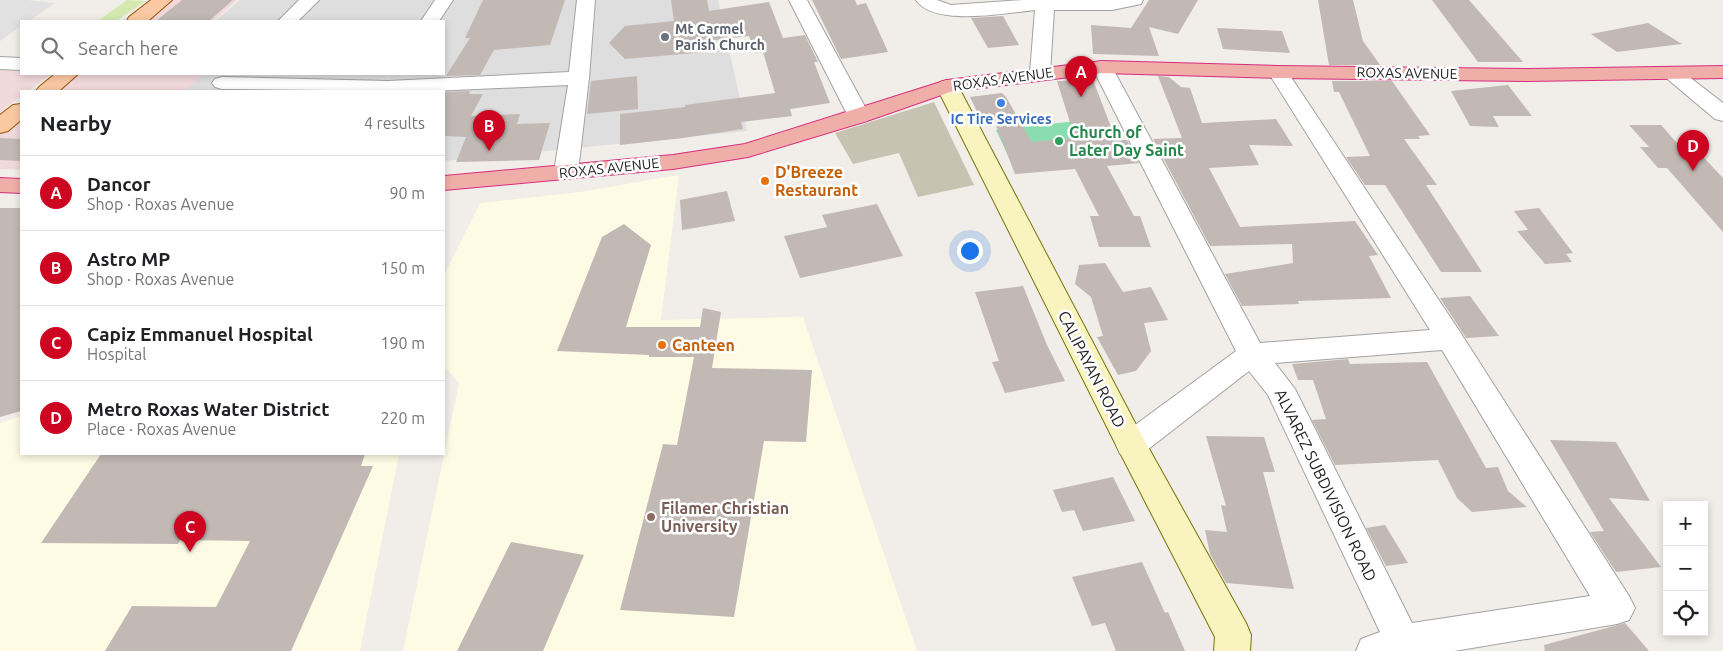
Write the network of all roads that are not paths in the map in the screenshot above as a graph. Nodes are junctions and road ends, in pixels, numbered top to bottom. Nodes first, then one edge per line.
1 (163, 0) edge
2 (310, 0) edge
3 (444, 0) edge
4 (586, 0) edge
5 (798, 0) edge
6 (925, 0) edge
7 (1134, 0) edge
8 (1045, 4) junction
9 (137, 20) edge
10 (289, 20) edge
11 (431, 20) edge
12 (0, 63) edge
13 (20, 64) edge
14 (1102, 67) junction
15 (1278, 72) junction
16 (1723, 72) edge
17 (1672, 73) junction
18 (1040, 74) junction
19 (67, 75) edge
20 (579, 78) junction
21 (392, 80) edge
22 (222, 83) edge
23 (948, 86) junction
24 (47, 90) edge
25 (20, 111) edge
26 (1723, 114) edge
27 (859, 116) junction
28 (0, 126) edge
29 (566, 172) junction
30 (445, 183) edge
31 (0, 185) edge
32 (20, 186) edge
33 (1450, 339) junction
34 (1252, 354) junction
35 (1131, 445) junction
36 (1388, 646) edge
37 (1232, 651) edge

1 - 9 main road
2 - 10 street
3 - 11 street
4 - 20 street
5 - 27 street
6 - 8 street
7 - 8 street
8 - 18 street
12 - 13 street
14 - 15 highway, ROXAS AVENUE
14 - 18 highway, ROXAS AVENUE
14 - 34 street, ALVAREZ SUBDIVISION ROAD
15 - 17 highway, ROXAS AVENUE
15 - 33 street
16 - 17 highway, ROXAS AVENUE
17 - 26 street
18 - 23 highway, ROXAS AVENUE
19 - 24 main road
20 - 21 street
20 - 29 street
21 - 22 street
23 - 27 highway, ROXAS AVENUE
23 - 35 main road, CALIPAYAN ROAD
25 - 28 main road
27 - 29 highway, ROXAS AVENUE
29 - 30 highway, ROXAS AVENUE
31 - 32 highway
33 - 34 street
33 - 36 street
34 - 35 street
34 - 36 street, ALVAREZ SUBDIVISION ROAD
35 - 37 main road, CALIPAYAN ROAD

